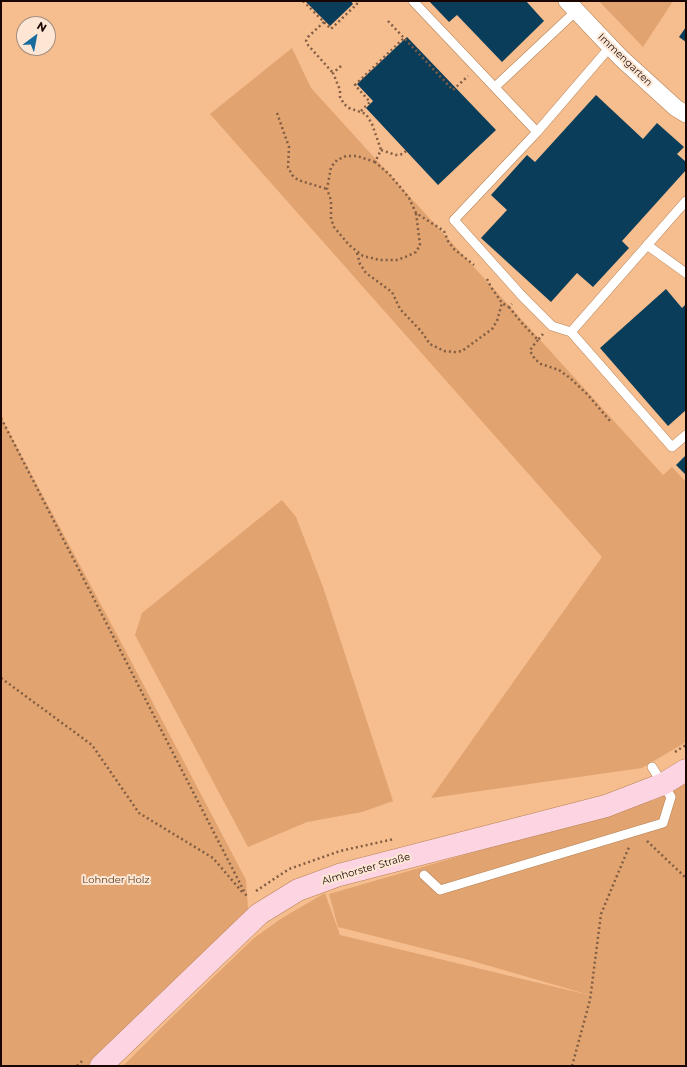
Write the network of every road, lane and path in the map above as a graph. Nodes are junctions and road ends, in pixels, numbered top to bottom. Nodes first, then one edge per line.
1 (303, 1) edge
2 (354, 1) edge
3 (413, 1) edge
4 (572, 6) edge
5 (388, 21) dead end
6 (324, 22) junction
7 (404, 38) junction
8 (610, 47) junction
9 (341, 66) dead end
10 (477, 68) junction
11 (333, 73) junction
12 (495, 87) junction
13 (361, 111) junction
14 (277, 113) dead end
15 (686, 114) edge
16 (537, 132) junction
17 (381, 150) junction
18 (406, 151) dead end
19 (375, 162) junction
20 (327, 189) junction
21 (686, 201) edge
22 (416, 213) junction
23 (444, 231) dead end
24 (647, 245) junction
25 (357, 253) junction
26 (686, 273) edge
27 (502, 302) dead end
28 (509, 307) dead end
29 (552, 326) junction
30 (571, 332) junction
31 (538, 340) junction
32 (1, 418) edge
33 (610, 421) dead end
34 (686, 435) edge
35 (1, 678) edge
36 (686, 770) edge
37 (657, 775) junction
38 (635, 831) junction
39 (424, 875) dead end
40 (686, 878) edge
41 (101, 1066) edge
42 (572, 1066) edge

1 - 6 path
2 - 6 path
3 - 10 lane
4 - 8 street, Immengarten
4 - 12 lane
5 - 7 path
6 - 11 path
7 - 10 path
7 - 13 path
8 - 15 street, Immengarten
8 - 16 lane
9 - 11 path
10 - 12 lane
11 - 13 path
12 - 16 lane
13 - 17 path
14 - 20 path
16 - 29 lane
17 - 18 path
17 - 19 path
19 - 20 path
19 - 22 path
20 - 25 path
21 - 24 lane
22 - 23 path
22 - 25 path
24 - 26 lane
24 - 30 lane
25 - 27 path
28 - 31 path
29 - 30 lane
29 - 31 path
30 - 34 lane
31 - 33 path
32 - 35 path
36 - 37 main road, Almhorster Straße
37 - 38 lane
37 - 41 main road, Almhorster Straße
38 - 39 lane
38 - 40 path
38 - 42 path

